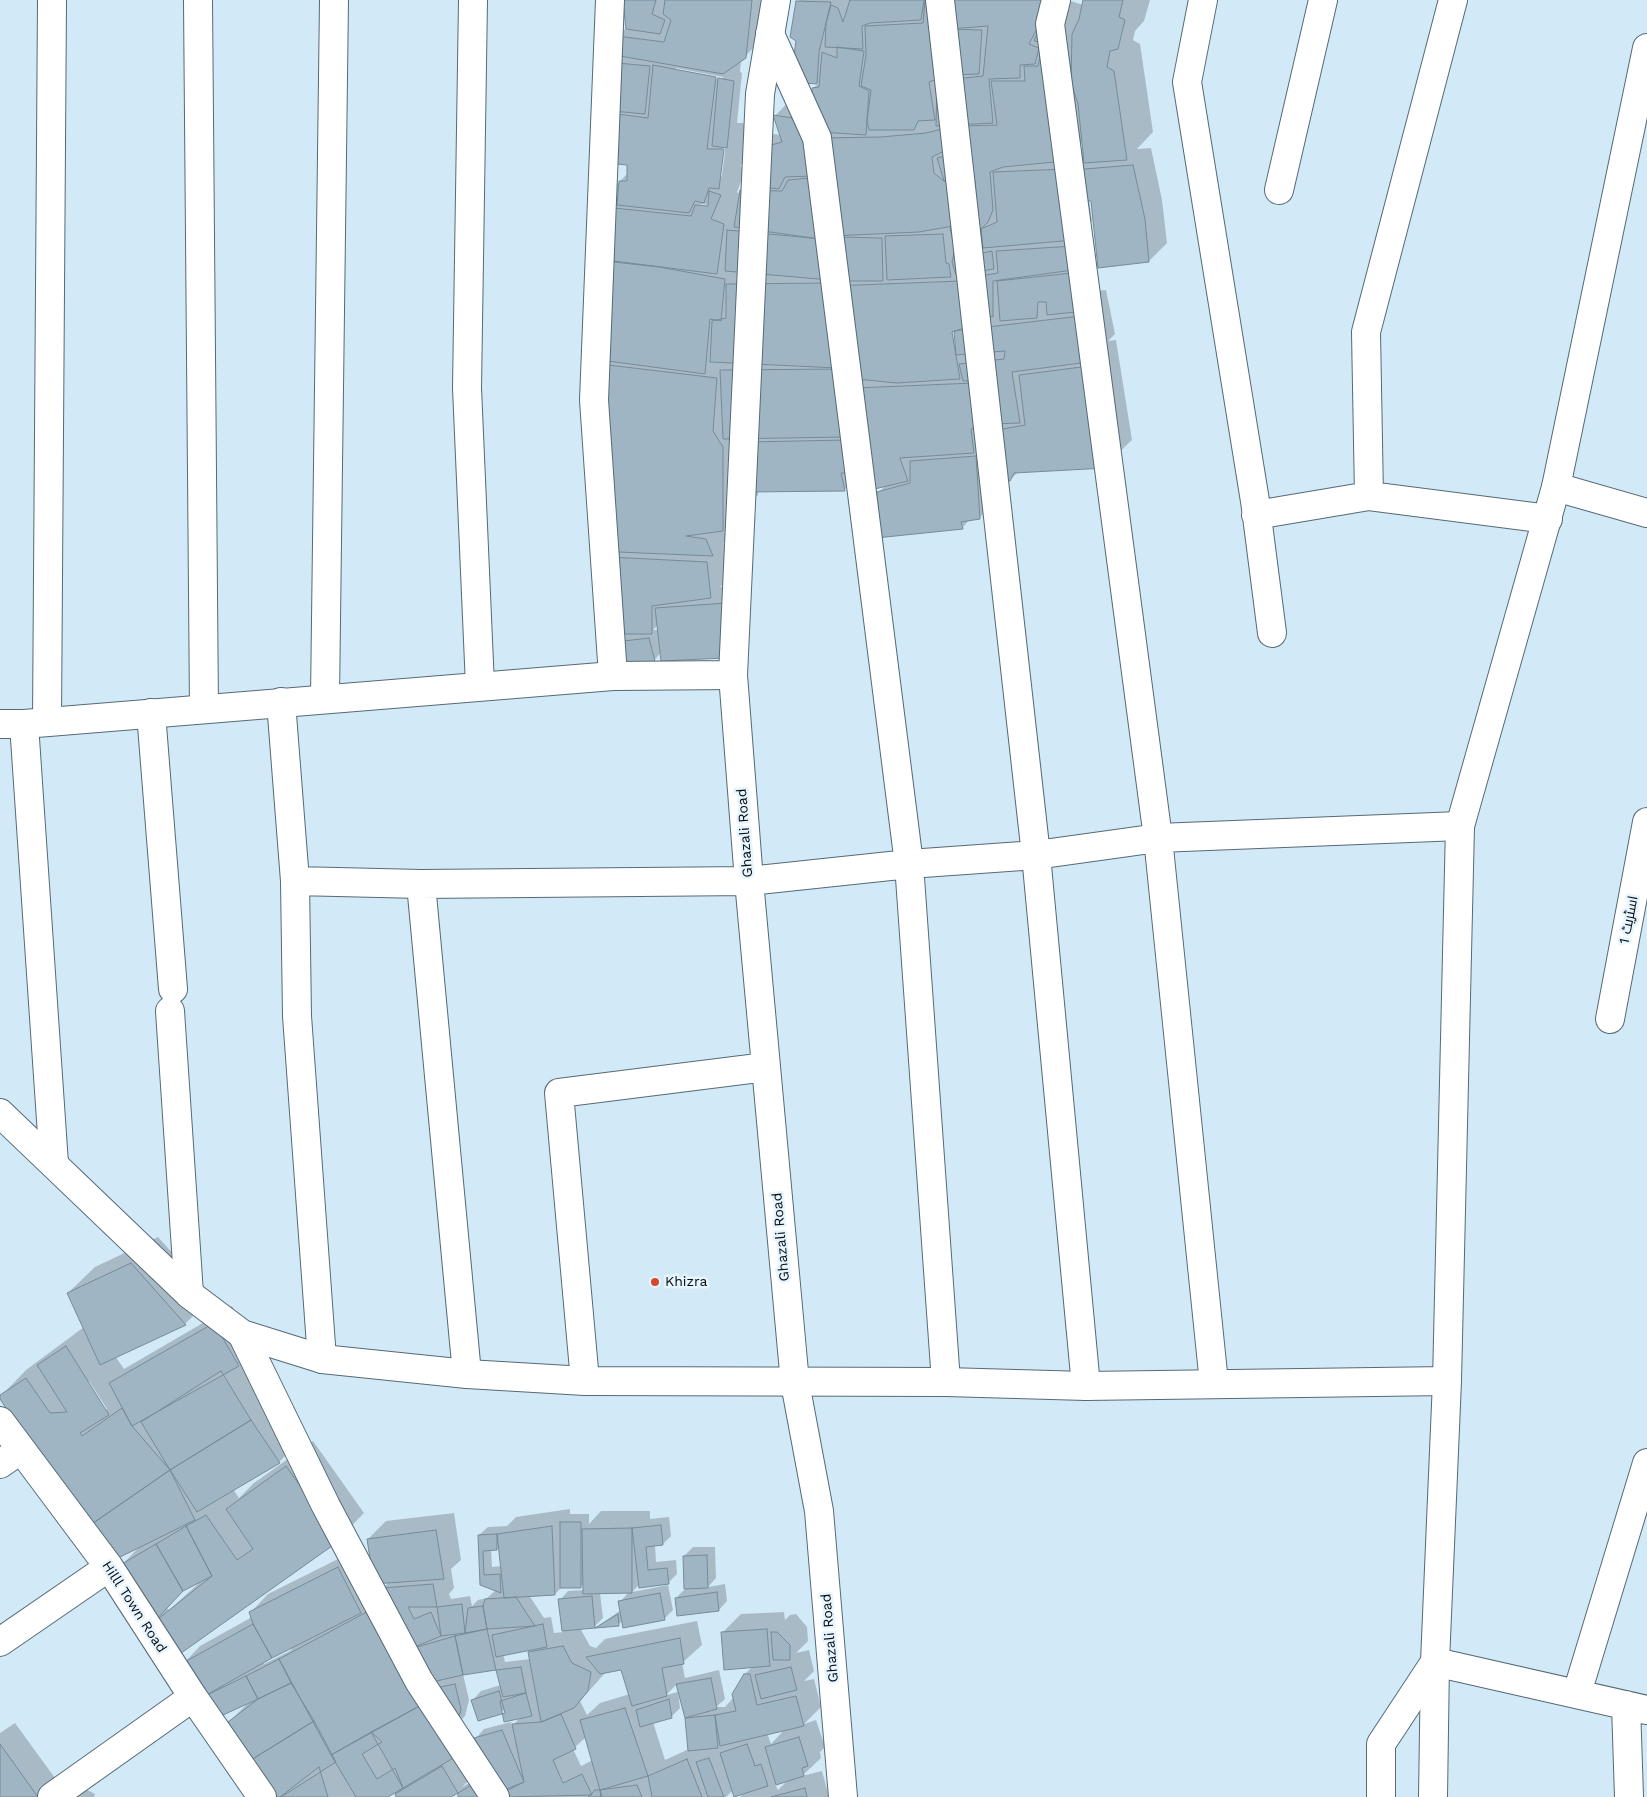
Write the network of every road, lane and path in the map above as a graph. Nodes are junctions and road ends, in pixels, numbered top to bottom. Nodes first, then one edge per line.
1 (52, 0) edge
2 (198, 0) edge
3 (334, 0) edge
4 (473, 0) edge
5 (610, 0) edge
6 (776, 0) edge
7 (940, 0) edge
8 (1056, 0) edge
9 (1203, 0) edge
10 (1323, 0) edge
11 (1453, 0) edge
12 (770, 34) junction
13 (1647, 48) edge
14 (1279, 190) dead end
15 (1556, 487) junction
16 (1369, 496) junction
17 (1647, 512) edge
18 (1256, 515) junction
19 (1548, 519) junction
20 (1272, 633) dead end
21 (733, 675) junction
22 (613, 676) junction
23 (480, 686) junction
24 (325, 698) junction
25 (281, 702) junction
26 (204, 709) junction
27 (151, 713) junction
28 (24, 723) edge
29 (1647, 822) edge
30 (1460, 826) junction
31 (1158, 838) junction
32 (1036, 855) junction
33 (909, 864) junction
34 (749, 881) junction
35 (295, 882) junction
36 (421, 884) junction
37 (1610, 1019) dead end
38 (766, 1068) junction
39 (0, 1113) edge
40 (54, 1164) junction
41 (189, 1294) junction
42 (242, 1334) junction
43 (322, 1359) junction
44 (467, 1374) junction
45 (585, 1381) junction
46 (1447, 1381) junction
47 (946, 1382) junction
48 (794, 1383) junction
49 (1214, 1383) junction
50 (1086, 1386) junction
51 (0, 1421) edge
52 (10, 1457) edge
53 (1647, 1463) edge
54 (109, 1567) junction
55 (0, 1642) edge
56 (1435, 1662) junction
57 (1577, 1693) junction
58 (193, 1697) junction
59 (1636, 1707) edge
60 (52, 1797) edge
61 (262, 1797) edge
62 (495, 1797) edge
63 (843, 1797) edge
64 (1381, 1797) edge
65 (1433, 1797) edge
66 (1629, 1797) edge

1 - 28 street
2 - 26 street
3 - 24 street
4 - 23 street
5 - 22 street
6 - 12 street, Ghazali Road
7 - 32 street
8 - 31 street
9 - 18 street
10 - 14 street
11 - 16 street
12 - 21 street, Ghazali Road
12 - 33 street
13 - 15 street
15 - 17 street
15 - 19 street
16 - 18 street
16 - 19 street
18 - 20 street
19 - 30 street
21 - 22 street
21 - 34 street, Ghazali Road
22 - 23 street
23 - 24 street
24 - 25 street
25 - 26 street
25 - 35 street
26 - 27 street
27 - 28 street
27 - 41 street
28 - 40 street
29 - 37 street, اسٹریٹ 1
30 - 31 street
30 - 46 street
31 - 32 street
31 - 49 street
32 - 33 street
32 - 50 street
33 - 34 street
33 - 47 street
34 - 36 street
34 - 38 street, Ghazali Road
35 - 36 street
35 - 43 street
36 - 44 street
38 - 45 street
38 - 48 street, Ghazali Road
39 - 40 street
40 - 41 street
41 - 42 street
42 - 43 street
42 - 62 street
43 - 44 street
44 - 45 street
45 - 48 street
46 - 49 street
46 - 56 street
47 - 48 street
47 - 50 street
48 - 63 street, Ghazali Road
49 - 50 street
51 - 52 street, Hilll Town Road
52 - 54 street, Hilll Town Road
53 - 57 street
54 - 55 street
54 - 58 street, Hilll Town Road
56 - 57 street
56 - 64 street
56 - 65 street
57 - 59 street
58 - 60 street
58 - 61 street, Hilll Town Road
59 - 66 street

